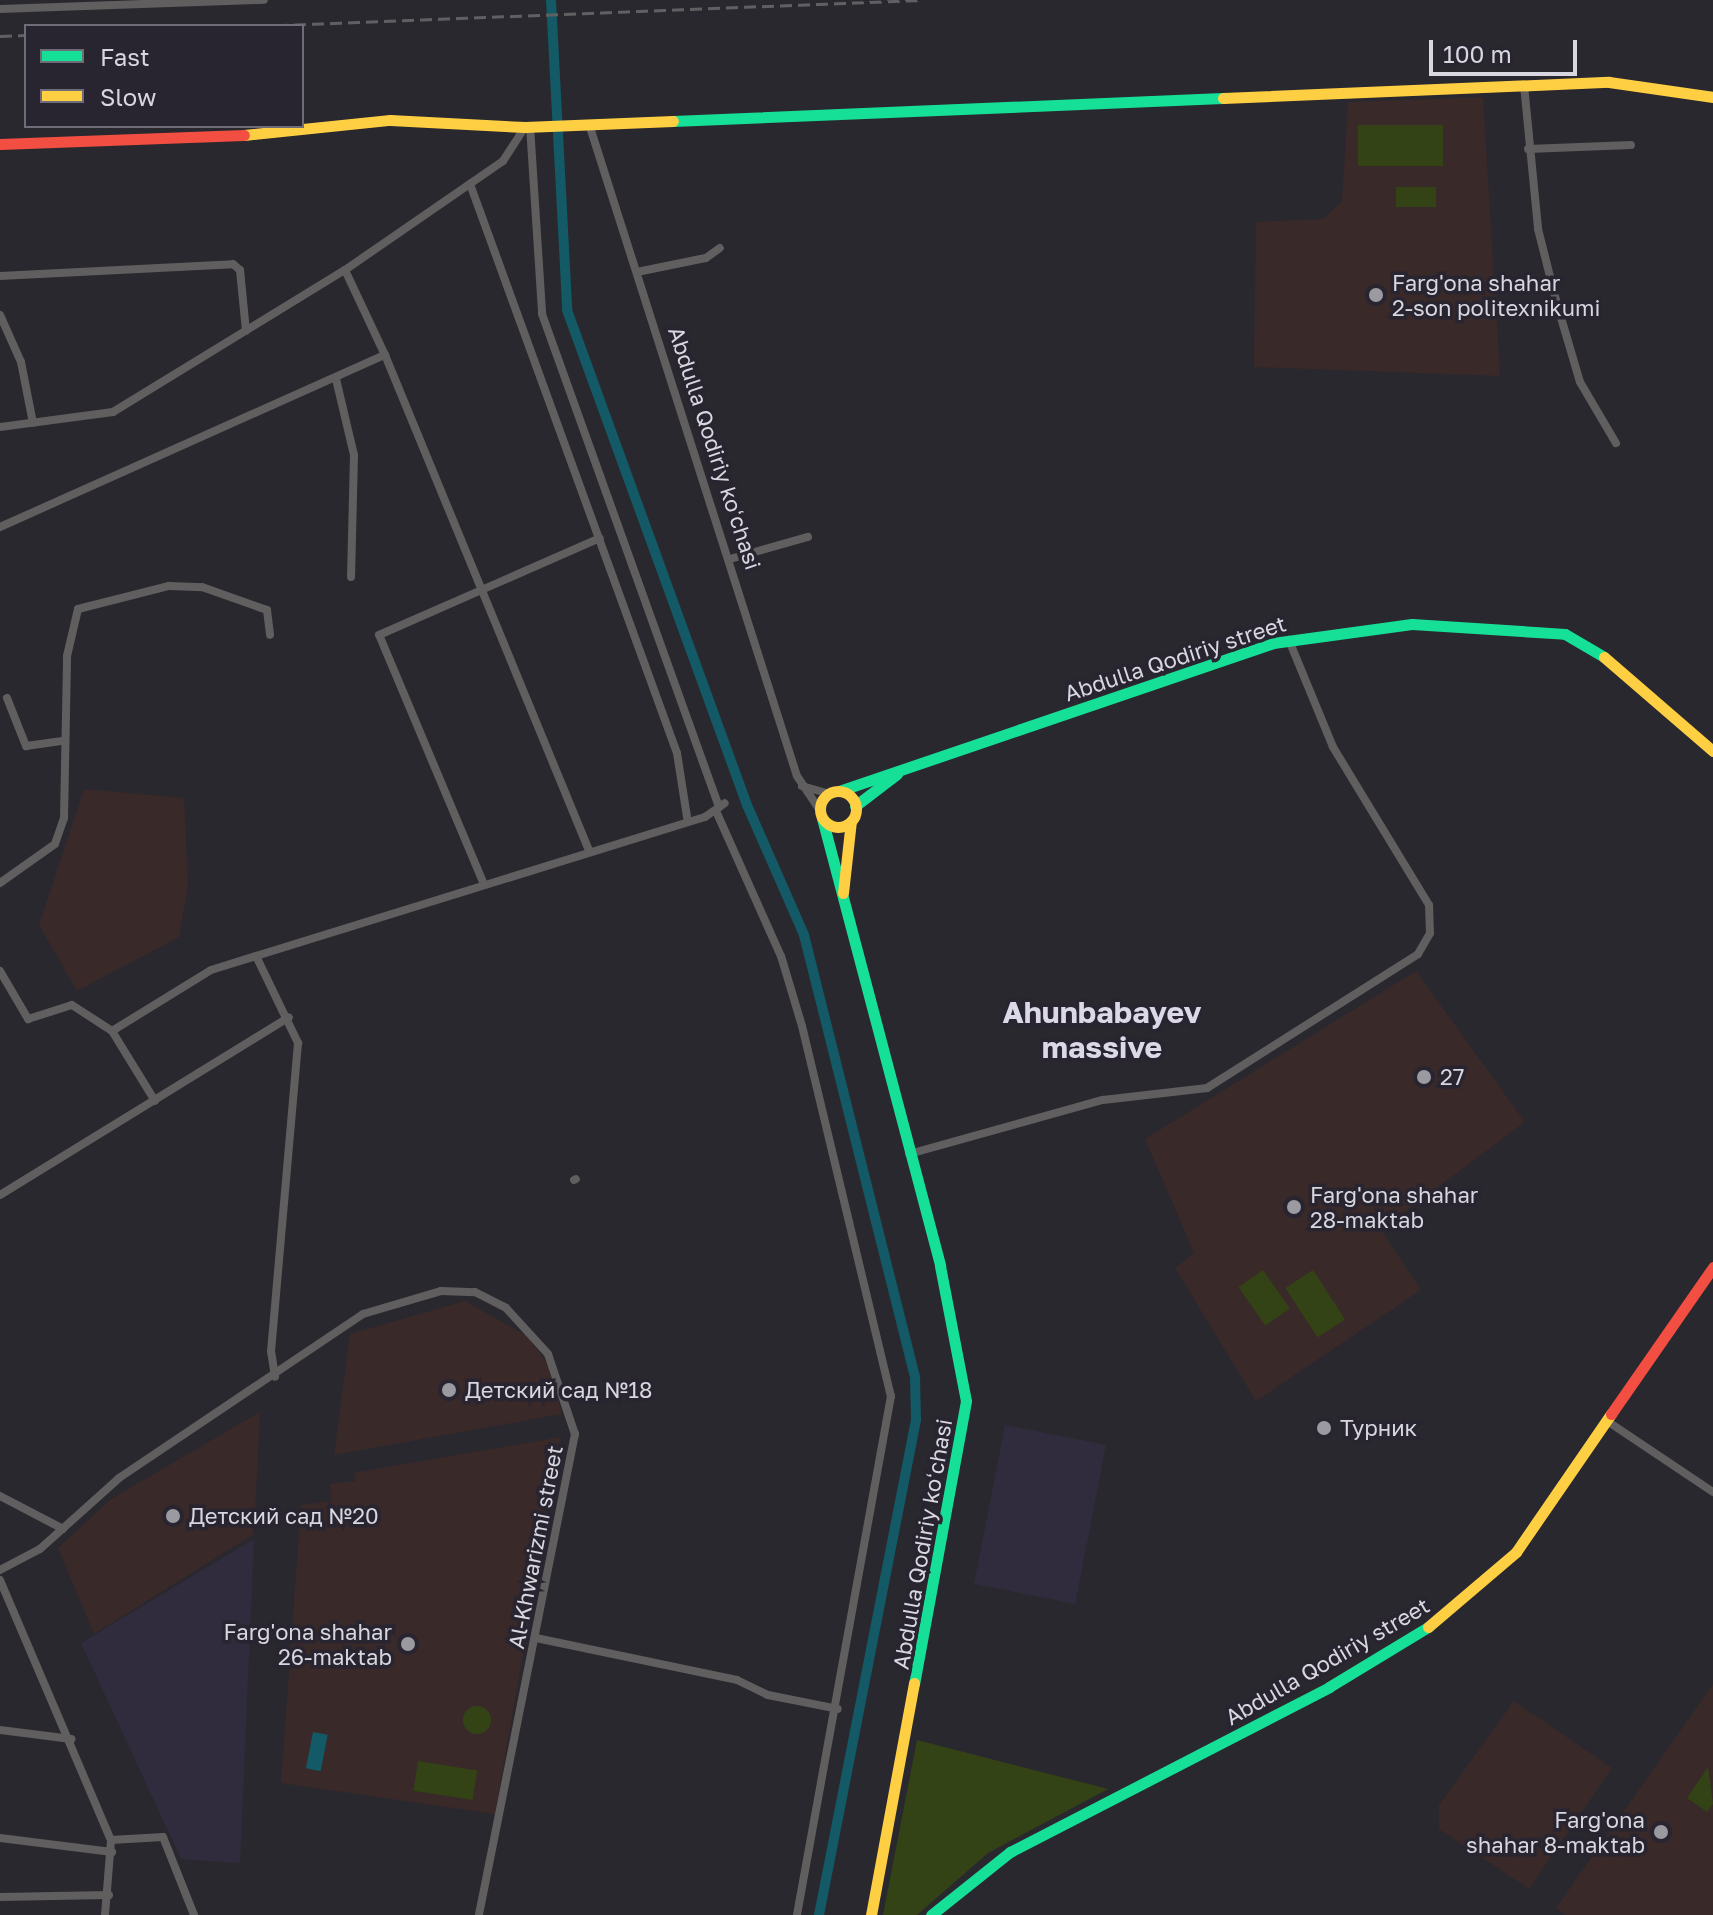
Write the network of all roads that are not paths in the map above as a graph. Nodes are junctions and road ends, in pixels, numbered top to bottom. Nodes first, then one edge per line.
1 (264, 0) edge
2 (191, 2) edge
3 (0, 9) edge
4 (1524, 85) junction
5 (1713, 97) edge
6 (589, 124) junction
7 (532, 126) junction
8 (0, 144) edge
9 (1631, 145) dead end
10 (1528, 149) junction
11 (470, 184) junction
12 (720, 248) dead end
13 (345, 270) junction
14 (637, 272) junction
15 (0, 276) edge
16 (0, 315) edge
17 (246, 331) junction
18 (385, 355) junction
19 (336, 379) junction
20 (33, 423) junction
21 (0, 427) edge
22 (1616, 443) dead end
23 (0, 527) edge
24 (808, 537) dead end
25 (600, 538) junction
26 (730, 559) junction
27 (351, 577) dead end
28 (481, 588) junction
29 (270, 635) dead end
30 (1289, 640) junction
31 (7, 698) dead end
32 (63, 741) junction
33 (1713, 751) edge
34 (904, 769) junction
35 (801, 786) junction
36 (834, 792) junction
37 (855, 806) junction
38 (720, 807) junction
39 (822, 815) junction
40 (687, 817) junction
41 (851, 821) junction
42 (588, 848) junction
43 (483, 882) junction
44 (0, 883) edge
45 (843, 902) junction
46 (256, 956) junction
47 (0, 971) edge
48 (289, 1017) junction
49 (112, 1031) junction
50 (155, 1101) junction
51 (909, 1154) junction
52 (0, 1195) edge
53 (1713, 1267) edge
54 (275, 1377) junction
55 (1610, 1423) junction
56 (1713, 1492) edge
57 (0, 1496) edge
58 (63, 1529) junction
59 (0, 1570) edge
60 (0, 1580) edge
61 (536, 1638) junction
62 (838, 1709) junction
63 (0, 1730) edge
64 (71, 1739) junction
65 (0, 1838) edge
66 (111, 1840) junction
67 (112, 1852) junction
68 (109, 1895) junction
69 (0, 1897) edge
70 (105, 1915) edge
71 (194, 1915) edge
72 (479, 1915) edge
73 (797, 1915) edge
74 (871, 1915) edge
75 (931, 1915) edge

1 - 2 street
2 - 3 street
4 - 5 street
4 - 6 street
4 - 10 street
6 - 7 street
6 - 14 street, Abdulla Qodiriy koʻchasi
7 - 8 street
7 - 11 street
7 - 38 street
9 - 10 street
10 - 22 street
11 - 13 street
11 - 25 street
12 - 14 street
13 - 17 street
13 - 18 street
14 - 26 street, Abdulla Qodiriy koʻchasi
15 - 17 street
16 - 20 street
17 - 20 street
18 - 19 street
18 - 28 street
19 - 23 street
19 - 27 street
20 - 21 street
24 - 26 street
25 - 28 street
25 - 40 street
26 - 35 street, Abdulla Qodiriy koʻchasi
28 - 42 street
28 - 43 street
29 - 32 street
30 - 33 street, Abdulla Qodiriy street
30 - 34 street, Abdulla Qodiriy street
30 - 51 street
31 - 32 street
32 - 44 street
34 - 36 street
34 - 37 street
35 - 36 street
35 - 39 street, Abdulla Qodiriy koʻchasi
36 - 37 street
36 - 39 street
37 - 41 street, Abdulla Qodiriy koʻchasi
38 - 40 street
38 - 62 street
39 - 41 street
39 - 45 street, Abdulla Qodiriy koʻchasi
40 - 42 street
41 - 45 street, Abdulla Qodiriy koʻchasi
42 - 43 street
43 - 46 street
45 - 51 street, Abdulla Qodiriy koʻchasi
46 - 48 street
46 - 49 street
47 - 49 street
48 - 50 street
48 - 54 street
49 - 50 street
50 - 52 street
51 - 74 street, Abdulla Qodiriy koʻchasi
53 - 55 street, Abdulla Qodiriy street
54 - 58 street, Al-Khwarizmi street
54 - 61 street, Al-Khwarizmi street
55 - 56 street
55 - 75 street, Abdulla Qodiriy street
57 - 58 street
58 - 59 street, Al-Khwarizmi street
60 - 64 street
61 - 62 street
61 - 72 street, Al-Khwarizmi street
62 - 73 street
63 - 64 street
64 - 66 street
65 - 67 street
66 - 67 street
66 - 71 street
67 - 68 street
68 - 69 street
68 - 70 street

